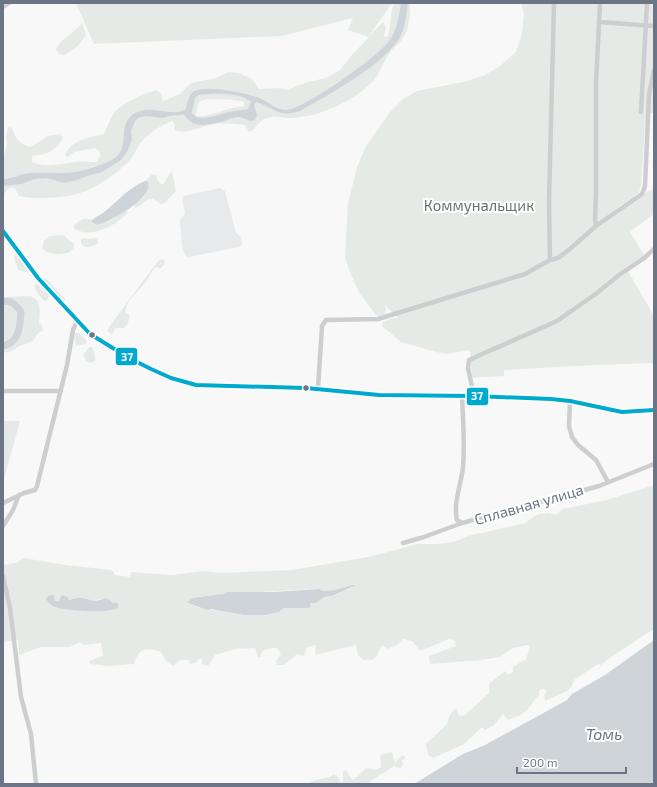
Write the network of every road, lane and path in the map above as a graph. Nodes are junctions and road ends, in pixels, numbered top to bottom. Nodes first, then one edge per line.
1 (9, 3) edge
2 (554, 3) edge
3 (600, 3) edge
4 (647, 3) edge
5 (3, 6) edge
6 (599, 22) junction
7 (646, 26) junction
8 (654, 26) edge
9 (654, 70) edge
10 (641, 112) dead end
11 (648, 126) junction
12 (654, 127) edge
13 (596, 226) junction
14 (3, 231) edge
15 (654, 249) edge
16 (550, 260) junction
17 (77, 322) junction
18 (318, 388) junction
19 (3, 391) edge
20 (61, 391) junction
21 (462, 396) junction
22 (474, 396) junction
23 (570, 401) junction
24 (654, 410) edge
25 (654, 464) edge
26 (608, 482) junction
27 (18, 495) junction
28 (3, 503) edge
29 (462, 523) junction
30 (3, 526) edge
31 (403, 543) dead end
32 (3, 576) edge
33 (36, 784) edge

1 - 5 street
2 - 16 street
3 - 6 street
4 - 7 street
6 - 7 street
6 - 13 street
7 - 8 street
7 - 10 street
9 - 11 street
11 - 12 street
11 - 13 street
13 - 16 street
14 - 17 street
15 - 22 street
16 - 18 street
17 - 18 street
17 - 20 street
18 - 21 street
19 - 20 street
20 - 27 street
21 - 22 street
21 - 29 street
22 - 23 street
23 - 24 street
23 - 26 street
25 - 26 street, Сплавная улица
26 - 29 street, Сплавная улица
27 - 28 street
27 - 30 street
29 - 31 street, Сплавная улица
32 - 33 street

